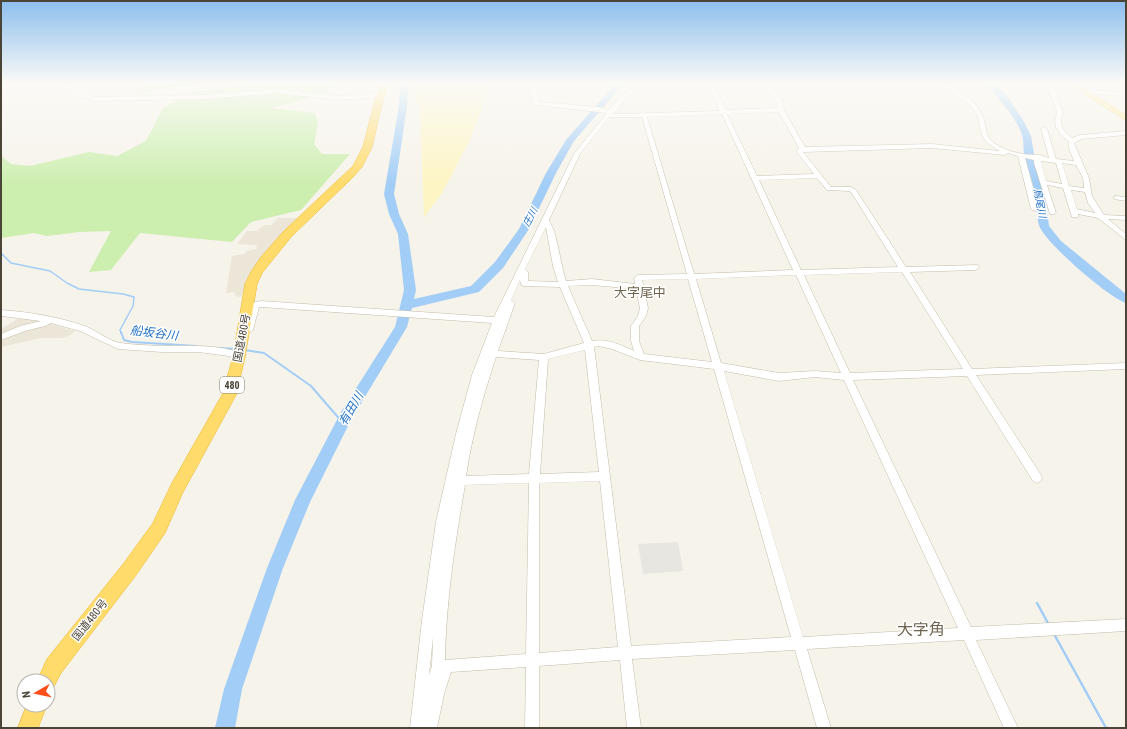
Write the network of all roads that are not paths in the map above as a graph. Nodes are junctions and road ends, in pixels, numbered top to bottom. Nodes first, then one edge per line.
1 (376, 117) edge
2 (607, 117) edge
3 (645, 117) edge
4 (726, 117) edge
5 (785, 117) edge
6 (980, 117) edge
7 (1059, 117) edge
8 (1044, 130) dead end
9 (1126, 133) edge
10 (1072, 141) junction
11 (803, 149) junction
12 (1006, 152) junction
13 (1022, 155) junction
14 (1037, 157) junction
15 (1055, 160) junction
16 (1078, 163) junction
17 (818, 176) junction
18 (754, 178) junction
19 (1043, 182) junction
20 (1066, 187) junction
21 (1088, 191) junction
22 (1116, 198) dead end
23 (1126, 200) edge
24 (1035, 209) dead end
25 (1052, 213) dead end
26 (1100, 216) junction
27 (1126, 218) edge
28 (545, 219) junction
29 (1126, 238) edge
30 (975, 266) dead end
31 (902, 269) junction
32 (521, 270) junction
33 (798, 273) junction
34 (692, 276) junction
35 (524, 283) junction
36 (563, 284) junction
37 (639, 287) junction
38 (1, 314) edge
39 (495, 319) junction
40 (49, 320) junction
41 (243, 332) junction
42 (1, 337) edge
43 (589, 345) junction
44 (493, 354) junction
45 (544, 357) junction
46 (640, 357) junction
47 (239, 358) junction
48 (717, 366) junction
49 (1126, 366) edge
50 (969, 372) junction
51 (477, 375) junction
52 (847, 377) junction
53 (460, 456) junction
54 (604, 476) junction
55 (1037, 478) dead end
56 (534, 479) junction
57 (460, 481) junction
58 (434, 624) junction
59 (1126, 625) edge
60 (968, 634) junction
61 (800, 644) junction
62 (626, 653) junction
63 (532, 660) junction
64 (442, 666) junction
65 (50, 673) edge
66 (34, 713) edge
67 (417, 726) edge
68 (28, 728) edge
69 (430, 728) edge
70 (532, 728) edge
71 (634, 728) edge
72 (824, 728) edge
73 (1011, 728) edge

1 - 41 highway, 国道480号 / 480
2 - 28 street
3 - 34 street
4 - 18 street
5 - 11 street
6 - 12 street
7 - 10 street
8 - 15 street
9 - 10 street
10 - 16 street
11 - 12 street
11 - 17 street
12 - 13 street
13 - 14 street
13 - 24 street
14 - 15 street
14 - 19 street
15 - 16 street
15 - 20 street
16 - 21 street
17 - 18 street
17 - 31 street
18 - 33 street
19 - 20 street
19 - 25 street
20 - 21 street
20 - 26 street
21 - 26 street
22 - 23 street
26 - 27 street
26 - 29 street
28 - 32 street
28 - 36 street
30 - 31 street
31 - 33 street
31 - 50 street
32 - 35 street
32 - 39 street
33 - 34 street
33 - 52 street
34 - 37 street
34 - 48 street
35 - 36 street
35 - 44 street
36 - 37 street
36 - 43 street
37 - 46 street
38 - 40 street
39 - 41 street
39 - 51 street
40 - 42 street
40 - 47 street
41 - 47 highway, 国道480号 / 480
43 - 45 street
43 - 46 street
43 - 54 street
44 - 45 street
44 - 51 street
44 - 53 street
45 - 56 street
46 - 48 street
47 - 65 highway, 国道480号 / 480
48 - 52 street
48 - 61 street
49 - 50 street
50 - 52 street
50 - 55 street
51 - 53 street
52 - 60 street
53 - 57 street
53 - 58 street
54 - 56 street
54 - 62 street
56 - 57 street
56 - 63 street
57 - 58 street
58 - 64 street
58 - 67 street
59 - 60 street
60 - 61 street
60 - 73 street
61 - 62 street
61 - 72 street
62 - 63 street
62 - 71 street
63 - 64 street
63 - 70 street
64 - 67 street
64 - 69 street
66 - 68 highway

